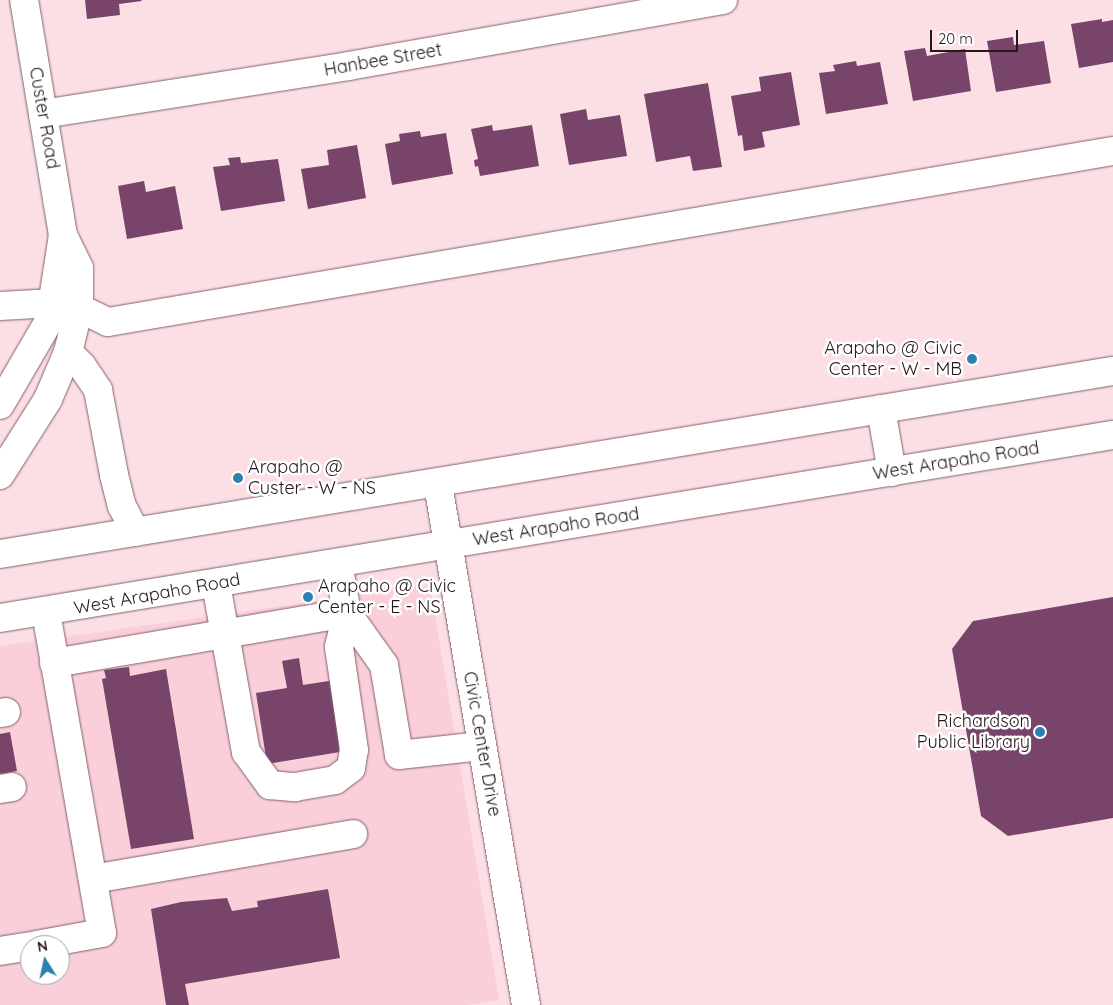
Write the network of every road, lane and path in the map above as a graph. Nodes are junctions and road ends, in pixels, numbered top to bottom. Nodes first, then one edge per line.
1 (24, 0) edge
2 (723, 0) edge
3 (43, 114) junction
4 (1113, 151) edge
5 (66, 305) junction
6 (0, 306) edge
7 (68, 352) junction
8 (1113, 371) edge
9 (0, 405) edge
10 (881, 409) junction
11 (1113, 435) edge
12 (892, 472) junction
13 (0, 475) edge
14 (438, 484) junction
15 (135, 532) junction
16 (449, 545) junction
17 (0, 554) edge
18 (338, 563) junction
19 (216, 584) junction
20 (46, 613) junction
21 (347, 613) junction
22 (0, 618) edge
23 (225, 633) junction
24 (54, 663) junction
25 (482, 746) junction
26 (353, 834) dead end
27 (93, 879) junction
28 (70, 939) edge
29 (20, 948) edge
30 (0, 952) edge
31 (526, 1005) edge

1 - 3 main road, Custer Road
2 - 3 main road, Hanbee Street
3 - 5 main road, Custer Road
4 - 5 main road
5 - 6 main road
5 - 7 main road, Custer Road
5 - 9 main road, Custer Road
7 - 13 main road, Custer Road
7 - 15 main road
8 - 10 main road
10 - 12 main road
10 - 14 main road
11 - 12 main road, West Arapaho Road
12 - 16 main road, West Arapaho Road
14 - 15 main road
14 - 16 main road, Civic Center Drive
15 - 17 main road
16 - 18 main road, West Arapaho Road
16 - 25 main road, Civic Center Drive
18 - 19 main road, West Arapaho Road
18 - 21 main road
19 - 20 main road, West Arapaho Road
19 - 23 main road
20 - 22 main road, West Arapaho Road
20 - 24 main road
21 - 23 main road
21 - 23 main road
21 - 25 main road
23 - 24 main road
24 - 27 main road
25 - 31 main road, Civic Center Drive
26 - 27 main road
27 - 28 main road
29 - 30 main road

